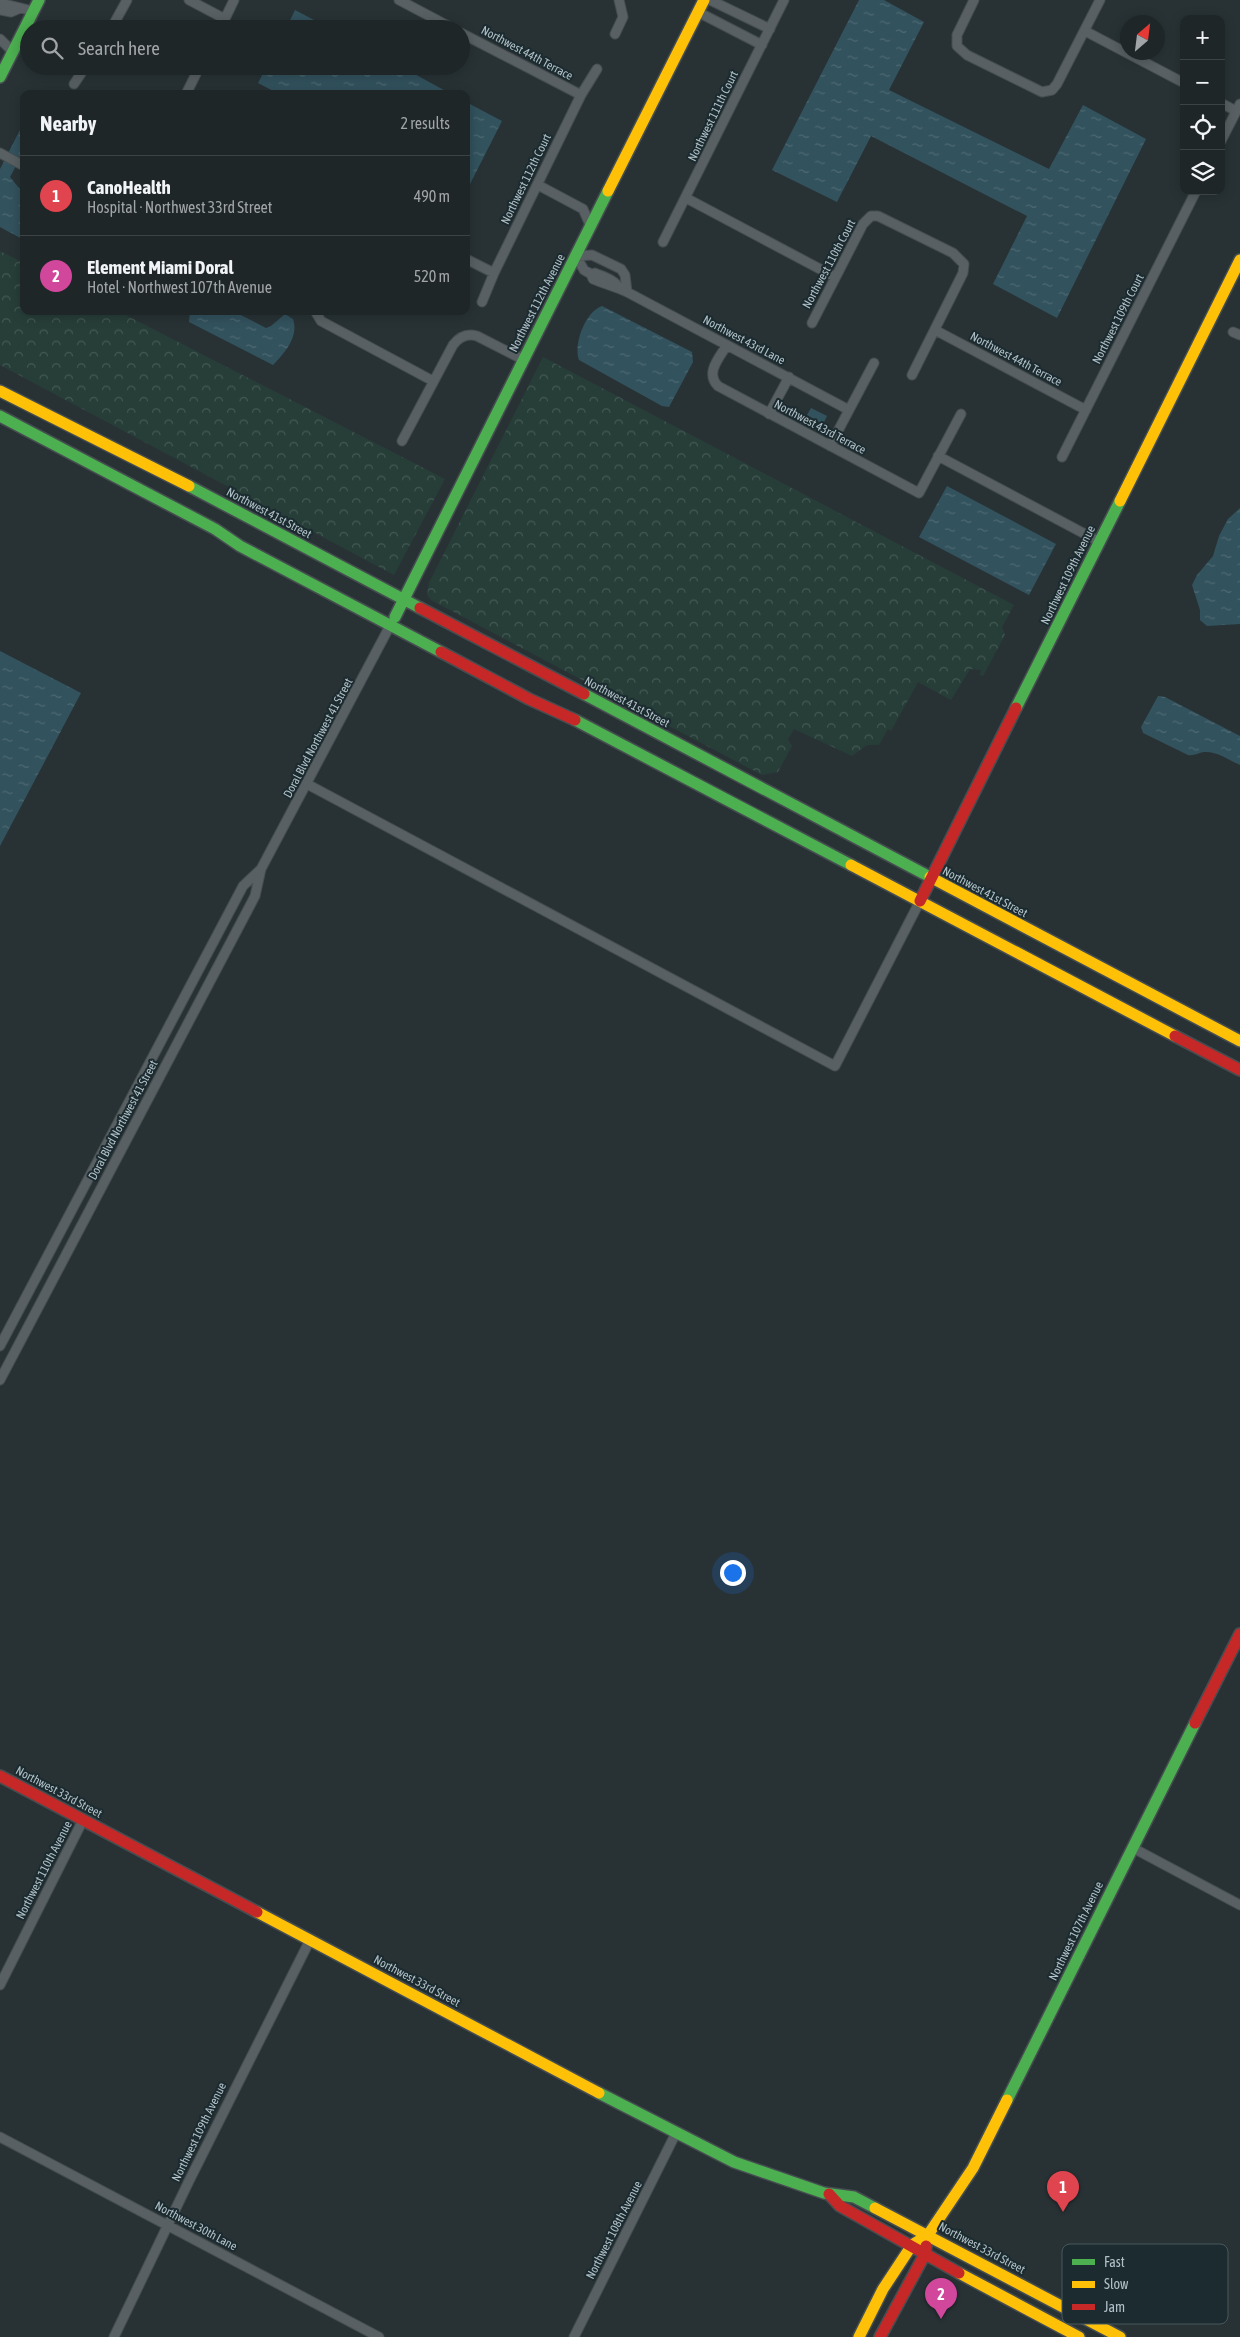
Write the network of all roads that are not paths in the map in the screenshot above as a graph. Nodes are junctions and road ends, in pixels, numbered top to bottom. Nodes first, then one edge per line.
1 (38, 0) edge
2 (127, 0) edge
3 (189, 0) edge
4 (234, 0) edge
5 (399, 0) edge
6 (619, 0) edge
7 (704, 0) edge
8 (710, 0) edge
9 (784, 0) edge
10 (974, 0) edge
11 (1100, 0) edge
12 (0, 3) edge
13 (18, 9) junction
14 (0, 10) edge
15 (33, 11) junction
16 (698, 12) junction
17 (742, 16) junction
18 (225, 19) joint
19 (28, 20) edge
20 (116, 20) edge
21 (437, 20) edge
22 (770, 29) junction
23 (735, 31) junction
24 (1085, 31) junction
25 (615, 34) dead end
26 (20, 36) edge
27 (470, 38) edge
28 (0, 39) edge
29 (762, 45) junction
30 (12, 52) junction
31 (597, 69) dead end
32 (80, 75) edge
33 (196, 75) edge
34 (0, 77) edge
35 (1180, 81) edge
36 (74, 84) dead end
37 (188, 90) edge
38 (581, 95) junction
39 (1225, 104) edge
40 (1238, 108) edge
41 (1225, 133) edge
42 (0, 153) edge
43 (20, 164) edge
44 (538, 185) junction
45 (1194, 195) edge
46 (686, 198) junction
47 (591, 227) junction
48 (663, 242) dead end
49 (576, 256) junction
50 (1240, 260) edge
51 (470, 261) edge
52 (613, 265) junction
53 (494, 273) junction
54 (591, 274) junction
55 (835, 277) junction
56 (607, 278) junction
57 (623, 290) junction
58 (482, 302) dead end
59 (317, 315) edge
60 (812, 323) dead end
61 (935, 330) junction
62 (727, 345) junction
63 (524, 360) junction
64 (874, 363) dead end
65 (912, 375) dead end
66 (788, 377) junction
67 (433, 381) junction
68 (0, 391) edge
69 (849, 410) junction
70 (1086, 410) junction
71 (769, 414) junction
72 (961, 414) dead end
73 (0, 416) edge
74 (56, 419) junction
75 (21, 426) junction
76 (402, 440) dead end
77 (830, 446) junction
78 (938, 456) junction
79 (1062, 457) dead end
80 (1100, 542) junction
81 (404, 600) junction
82 (393, 621) junction
83 (308, 784) junction
84 (261, 869) junction
85 (932, 879) junction
86 (920, 901) junction
87 (1240, 1042) edge
88 (1240, 1070) edge
89 (0, 1346) edge
90 (0, 1380) edge
91 (1240, 1634) edge
92 (1236, 1650) edge
93 (0, 1776) edge
94 (83, 1820) junction
95 (1133, 1848) junction
96 (1240, 1905) edge
97 (310, 1940) junction
98 (0, 1985) edge
99 (676, 2133) junction
100 (0, 2137) edge
101 (829, 2194) junction
102 (168, 2226) junction
103 (928, 2235) junction
104 (912, 2245) junction
105 (925, 2254) junction
106 (1062, 2306) edge
107 (1096, 2324) edge
108 (114, 2337) edge
109 (379, 2337) edge
110 (574, 2337) edge
111 (859, 2337) edge
112 (880, 2337) edge
113 (1079, 2337) edge
114 (1120, 2337) edge

1 - 15 main road
2 - 20 street
3 - 18 street
4 - 18 street
5 - 21 street
6 - 25 street
7 - 16 main road, Northwest 112th Avenue
8 - 17 street
9 - 22 street, Northwest 111th Court
10 - 24 street
11 - 24 street
12 - 13 street
13 - 14 street
13 - 15 street
15 - 19 main road
16 - 23 street
16 - 47 main road, Northwest 112th Avenue
17 - 22 street
17 - 23 street
22 - 29 street, Northwest 111th Court
23 - 29 street
24 - 35 street
26 - 30 main road
27 - 38 street, Northwest 44th Terrace
28 - 30 street
29 - 46 street, Northwest 111th Court
30 - 34 main road
31 - 38 street, Northwest 112th Court
32 - 36 street
33 - 37 street
38 - 44 street, Northwest 112th Court
39 - 40 street
40 - 41 street
42 - 43 street
44 - 47 street
44 - 53 street, Northwest 112th Court
45 - 70 street, Northwest 109th Court
46 - 48 street, Northwest 111th Court
46 - 55 street
47 - 49 main road, Northwest 112th Avenue
49 - 52 street
49 - 54 street, Northwest 43rd Lane
49 - 63 main road, Northwest 112th Avenue
50 - 80 main road, Northwest 109th Avenue
51 - 53 street
52 - 56 street
52 - 57 street
53 - 58 street, Northwest 112th Court
54 - 56 street, Northwest 43rd Lane
54 - 57 street, Northwest 43rd Lane
55 - 60 street, Northwest 110th Court
55 - 61 street, Northwest 110th Court
56 - 57 street, Northwest 43rd Lane
57 - 62 street, Northwest 43rd Lane
59 - 67 street
61 - 65 street
61 - 70 street, Northwest 44th Terrace
62 - 66 street, Northwest 43rd Lane
62 - 71 street, Northwest 43rd Terrace
63 - 67 street
63 - 81 main road, Northwest 112th Avenue
64 - 69 street
66 - 69 street, Northwest 43rd Lane
66 - 71 street
67 - 76 street
68 - 74 main road, Northwest 41st Street
69 - 77 street
70 - 79 street, Northwest 109th Court
71 - 77 street, Northwest 43rd Terrace
72 - 78 street
73 - 75 main road
74 - 75 main road
74 - 81 main road, Northwest 41st Street
75 - 82 main road
77 - 78 street, Northwest 43rd Terrace
78 - 80 street
80 - 85 main road, Northwest 109th Avenue
81 - 82 main road, Northwest 112th Avenue
81 - 85 main road, Northwest 41st Street
82 - 83 street, Doral Blvd Northwest 41 Street
82 - 86 main road
83 - 84 street, Doral Blvd Northwest 41 Street
83 - 86 street
84 - 89 street, Doral Blvd Northwest 41 Street
84 - 90 street, Doral Blvd Northwest 41 Street
85 - 86 main road, Northwest 109th Avenue
85 - 87 main road, Northwest 41st Street
86 - 88 main road
91 - 92 main road, Northwest 107th Avenue
92 - 95 main road, Northwest 107th Avenue
93 - 94 main road, Northwest 33rd Street
94 - 97 main road, Northwest 33rd Street
94 - 98 street, Northwest 110th Avenue
95 - 96 street
95 - 103 main road, Northwest 107th Avenue
97 - 99 main road, Northwest 33rd Street
97 - 102 street, Northwest 109th Avenue
99 - 101 main road, Northwest 33rd Street
99 - 110 street, Northwest 108th Avenue
100 - 102 street, Northwest 30th Lane
101 - 103 main road, Northwest 33rd Street
101 - 104 main road, Northwest 33rd Street
102 - 108 street, Northwest 109th Avenue
102 - 109 street, Northwest 30th Lane
103 - 104 main road, Northwest 107th Avenue
103 - 105 main road, Northwest 107th Avenue
103 - 106 main road, Northwest 33rd Street
104 - 105 main road, Northwest 33rd Street
104 - 111 main road, Northwest 107th Avenue
105 - 112 main road, Northwest 107th Avenue
105 - 113 main road, Northwest 33rd Street
107 - 114 main road, Northwest 33rd Street

